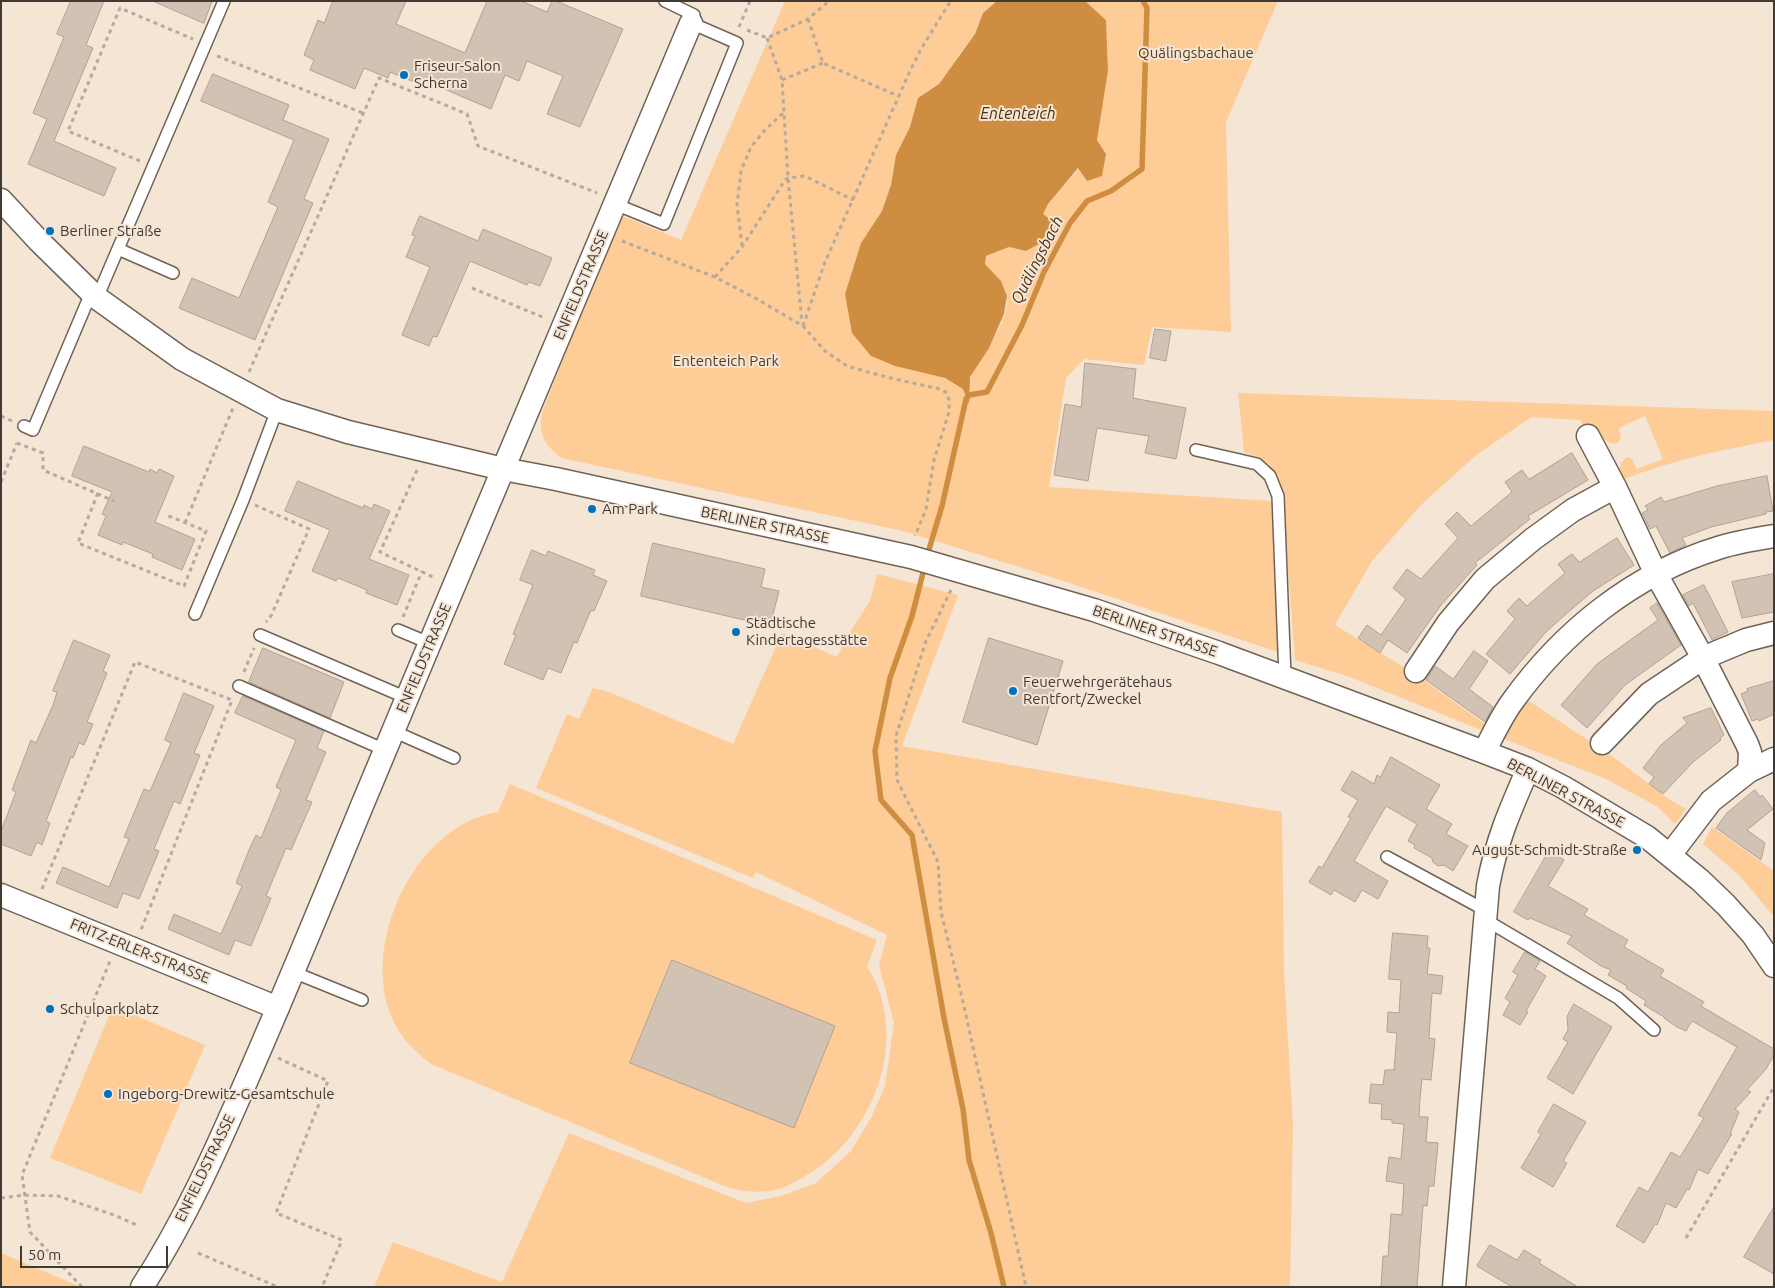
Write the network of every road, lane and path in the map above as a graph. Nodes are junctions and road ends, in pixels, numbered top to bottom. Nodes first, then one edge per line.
1 (224, 1) edge
2 (666, 1) edge
3 (750, 1) edge
4 (829, 1) edge
5 (950, 2) edge
6 (808, 19) junction
7 (691, 23) junction
8 (739, 27) junction
9 (767, 38) junction
10 (733, 41) junction
11 (204, 47) junction
12 (822, 63) junction
13 (782, 80) junction
14 (898, 96) junction
15 (363, 112) junction
16 (784, 112) junction
17 (153, 166) junction
18 (788, 178) junction
19 (1, 200) edge
20 (853, 200) junction
21 (616, 202) junction
22 (603, 233) junction
23 (742, 247) junction
24 (118, 250) junction
25 (173, 273) dead end
26 (715, 277) junction
27 (472, 288) dead end
28 (94, 296) junction
29 (564, 326) junction
30 (803, 326) junction
31 (240, 391) junction
32 (277, 410) junction
33 (1, 416) edge
34 (24, 426) junction
35 (1588, 436) dead end
36 (17, 443) junction
37 (1196, 450) dead end
38 (426, 451) junction
39 (503, 469) junction
40 (1, 482) edge
41 (1615, 487) junction
42 (98, 493) junction
43 (243, 500) junction
44 (114, 501) dead end
45 (166, 515) dead end
46 (185, 523) junction
47 (1774, 536) edge
48 (911, 557) junction
49 (960, 571) junction
50 (422, 572) junction
51 (1656, 574) junction
52 (454, 587) junction
53 (195, 614) dead end
54 (398, 630) joint
55 (1774, 633) edge
56 (260, 635) junction
57 (429, 643) junction
58 (1703, 658) junction
59 (1416, 671) dead end
60 (1286, 677) junction
61 (238, 686) junction
62 (407, 698) junction
63 (232, 700) junction
64 (389, 740) junction
65 (1602, 743) dead end
66 (1484, 752) junction
67 (454, 758) dead end
68 (1774, 760) edge
69 (1528, 770) junction
70 (1749, 771) junction
71 (1670, 855) junction
72 (1387, 856) dead end
73 (1, 895) edge
74 (34, 908) junction
75 (1484, 914) junction
76 (126, 946) junction
77 (1774, 966) edge
78 (293, 972) junction
79 (362, 1000) dead end
80 (278, 1008) junction
81 (1654, 1030) dead end
82 (260, 1050) junction
83 (1774, 1087) edge
84 (24, 1195) junction
85 (1, 1198) edge
86 (139, 1226) dead end
87 (1686, 1238) dead end
88 (198, 1253) dead end
89 (82, 1287) edge
90 (142, 1287) edge
91 (278, 1287) edge
92 (322, 1287) edge
93 (1026, 1287) edge
94 (1454, 1287) edge

1 - 11 lane
2 - 7 lane
3 - 8 path
4 - 6 path
5 - 14 path
6 - 9 path
6 - 12 path
7 - 10 lane
7 - 21 street, ENFIELDSTRASSE
8 - 9 path
8 - 10 path
9 - 13 path
10 - 21 lane
11 - 15 path
11 - 17 lane
11 - 17 path
12 - 13 path
12 - 14 path
13 - 16 path
14 - 20 path
15 - 21 path
15 - 31 path
16 - 18 path
16 - 23 path
17 - 24 lane
18 - 20 path
18 - 23 path
18 - 30 path
19 - 28 street, BERLINER STRASSE
20 - 30 path
21 - 22 street, ENFIELDSTRASSE
22 - 26 path
22 - 29 street, ENFIELDSTRASSE
23 - 26 path
24 - 25 lane
24 - 28 lane
26 - 30 path
27 - 29 path
28 - 31 street, BERLINER STRASSE
28 - 34 lane
29 - 39 street, ENFIELDSTRASSE
30 - 48 path
31 - 32 street, BERLINER STRASSE
31 - 46 path
32 - 38 street, BERLINER STRASSE
32 - 43 lane
33 - 34 path
34 - 36 path
35 - 41 street
36 - 40 path
36 - 42 path
37 - 60 lane
38 - 39 street, BERLINER STRASSE
38 - 50 path
39 - 48 street, BERLINER STRASSE
39 - 52 street, ENFIELDSTRASSE
41 - 51 street
41 - 59 street
42 - 44 path
42 - 46 path
43 - 53 lane
43 - 56 path
45 - 46 path
47 - 51 street
48 - 49 street, BERLINER STRASSE
49 - 60 street, BERLINER STRASSE
49 - 93 path
50 - 52 path
50 - 54 path
51 - 58 street
51 - 66 street
52 - 57 street, ENFIELDSTRASSE
54 - 57 lane
55 - 58 street
56 - 61 path
56 - 62 lane
57 - 62 street, ENFIELDSTRASSE
58 - 65 street
58 - 70 street
60 - 66 street, BERLINER STRASSE
61 - 63 path
61 - 64 lane
62 - 64 street, ENFIELDSTRASSE
63 - 74 path
63 - 76 path
64 - 67 lane
64 - 78 street, ENFIELDSTRASSE
66 - 69 street, BERLINER STRASSE
68 - 70 street
69 - 71 street, BERLINER STRASSE
69 - 75 street
70 - 71 street
71 - 77 street, BERLINER STRASSE
72 - 75 lane
73 - 74 street, FRITZ-ERLER-STRASSE
74 - 76 street, FRITZ-ERLER-STRASSE
75 - 81 lane
75 - 94 street
76 - 80 street, FRITZ-ERLER-STRASSE
76 - 84 path
78 - 79 lane
78 - 80 street, ENFIELDSTRASSE
80 - 82 street, ENFIELDSTRASSE
82 - 90 street, ENFIELDSTRASSE
82 - 92 path
83 - 87 path
84 - 85 path
84 - 86 path
84 - 89 path
88 - 91 path

